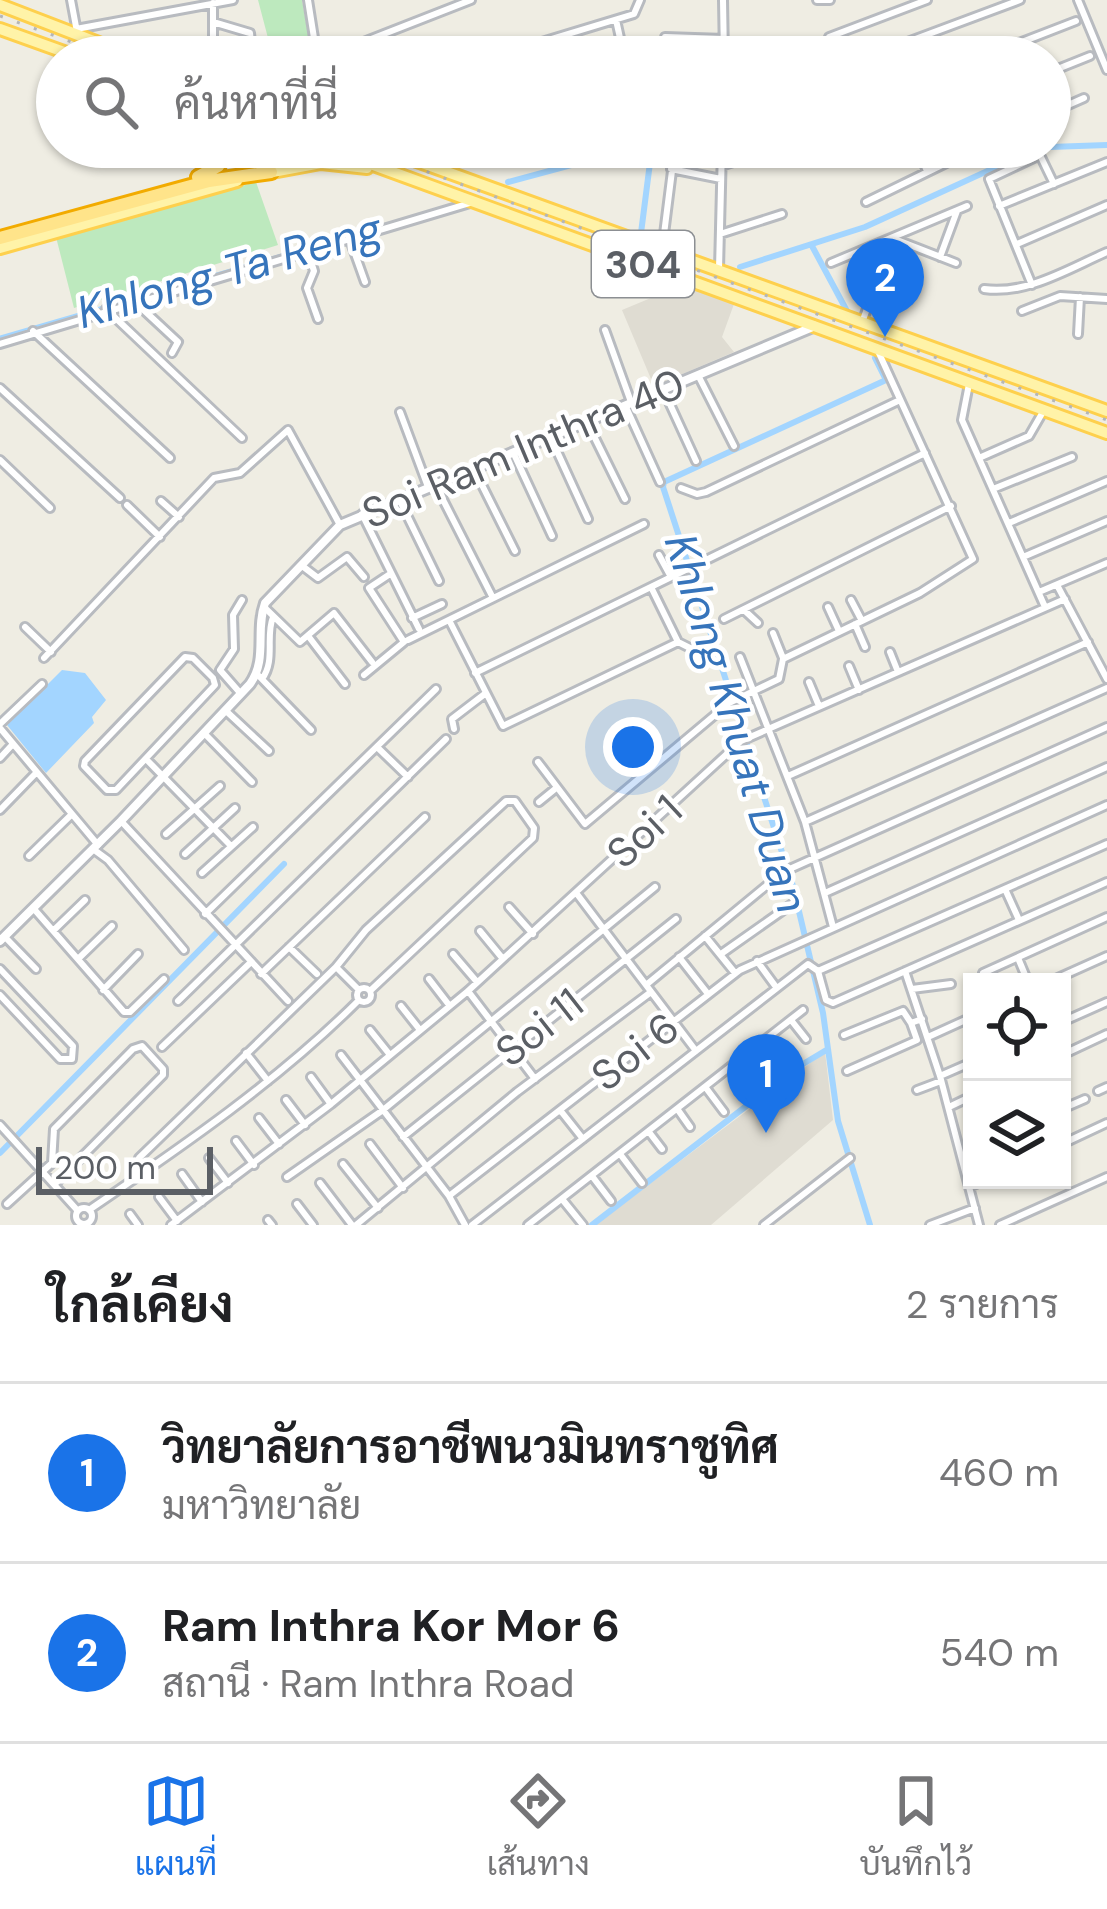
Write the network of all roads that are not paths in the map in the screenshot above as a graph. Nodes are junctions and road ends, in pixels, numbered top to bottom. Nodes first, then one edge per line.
1 (71, 0) edge
2 (233, 0) edge
3 (471, 0) edge
4 (640, 0) edge
5 (723, 0) edge
6 (817, 0) edge
7 (830, 0) edge
8 (927, 0) edge
9 (1020, 0) edge
10 (1078, 0) edge
11 (310, 1) edge
12 (0, 3) edge
13 (214, 3) junction
14 (616, 20) junction
15 (1076, 20) dead end
16 (213, 22) junction
17 (0, 29) edge
18 (77, 32) junction
19 (86, 36) edge
20 (213, 36) edge
21 (250, 36) edge
22 (317, 36) edge
23 (376, 36) edge
24 (562, 36) edge
25 (620, 36) edge
26 (724, 36) edge
27 (833, 36) edge
28 (923, 36) edge
29 (1042, 36) edge
30 (36, 42) edge
31 (1090, 56) dead end
32 (1071, 63) edge
33 (1107, 70) edge
34 (1084, 98) dead end
35 (1071, 104) edge
36 (1107, 163) edge
37 (215, 168) edge
38 (294, 168) edge
39 (354, 168) edge
40 (380, 168) edge
41 (721, 168) edge
42 (925, 168) edge
43 (935, 168) edge
44 (1010, 168) edge
45 (1048, 168) edge
46 (438, 169) edge
47 (671, 169) joint
48 (272, 172) joint
49 (927, 172) junction
50 (399, 175) junction
51 (721, 179) junction
52 (1054, 184) junction
53 (473, 202) junction
54 (866, 202) dead end
55 (1107, 205) edge
56 (968, 206) dead end
57 (999, 206) junction
58 (956, 211) junction
59 (782, 214) dead end
60 (103, 215) junction
61 (0, 235) edge
62 (720, 235) junction
63 (892, 238) junction
64 (350, 239) junction
65 (1016, 244) junction
66 (0, 248) edge
67 (662, 250) junction
68 (1107, 251) edge
69 (308, 252) junction
70 (940, 257) junction
71 (831, 263) dead end
72 (956, 263) dead end
73 (719, 270) junction
74 (364, 282) dead end
75 (1032, 285) junction
76 (984, 289) dead end
77 (1080, 297) junction
78 (1107, 299) edge
79 (134, 302) junction
80 (106, 309) junction
81 (1022, 311) dead end
82 (830, 312) junction
83 (318, 319) dead end
84 (862, 324) junction
85 (816, 326) junction
86 (605, 330) dead end
87 (33, 331) junction
88 (1078, 334) dead end
89 (0, 344) edge
90 (876, 348) junction
91 (172, 353) dead end
92 (698, 375) junction
93 (969, 382) junction
94 (0, 388) edge
95 (663, 389) junction
96 (900, 400) junction
97 (628, 404) junction
98 (1044, 410) junction
99 (1107, 411) edge
100 (400, 412) dead end
101 (586, 421) junction
102 (1107, 434) edge
103 (550, 436) junction
104 (242, 438) dead end
105 (734, 446) dead end
106 (513, 452) junction
107 (925, 453) junction
108 (1072, 457) dead end
109 (170, 458) dead end
110 (979, 458) junction
111 (0, 460) edge
112 (696, 461) dead end
113 (473, 468) junction
114 (1107, 481) edge
115 (660, 482) dead end
116 (431, 485) junction
117 (681, 488) dead end
118 (993, 489) junction
119 (399, 499) junction
120 (625, 499) dead end
121 (161, 501) dead end
122 (951, 506) junction
123 (50, 508) dead end
124 (362, 514) junction
125 (179, 517) junction
126 (588, 519) dead end
127 (1107, 521) edge
128 (644, 524) dead end
129 (1009, 524) junction
130 (340, 525) junction
131 (553, 536) dead end
132 (160, 537) junction
133 (515, 551) dead end
134 (659, 555) dead end
135 (1023, 557) junction
136 (1107, 563) edge
137 (301, 565) junction
138 (390, 574) junction
139 (364, 577) dead end
140 (670, 577) junction
141 (440, 580) dead end
142 (1058, 585) junction
143 (651, 587) junction
144 (1039, 592) junction
145 (493, 598) junction
146 (1065, 599) junction
147 (242, 600) dead end
148 (851, 600) dead end
149 (442, 604) dead end
150 (264, 607) junction
151 (828, 607) dead end
152 (1045, 608) junction
153 (744, 610) junction
154 (273, 617) junction
155 (412, 618) junction
156 (724, 619) dead end
157 (449, 620) junction
158 (758, 623) dead end
159 (859, 623) junction
160 (25, 627) dead end
161 (419, 629) dead end
162 (816, 629) dead end
163 (839, 632) junction
164 (773, 634) dead end
165 (309, 637) junction
166 (408, 640) dead end
167 (822, 641) junction
168 (678, 642) junction
169 (1088, 642) junction
170 (865, 647) dead end
171 (890, 652) dead end
172 (704, 655) dead end
173 (740, 656) dead end
174 (783, 659) junction
175 (372, 662) dead end
176 (849, 666) dead end
177 (898, 672) junction
178 (475, 673) junction
179 (364, 675) dead end
180 (260, 677) junction
181 (1107, 679) edge
182 (808, 682) dead end
183 (42, 684) dead end
184 (345, 684) dead end
185 (436, 688) dead end
186 (1107, 688) edge
187 (755, 690) junction
188 (859, 690) junction
189 (485, 693) junction
190 (241, 694) junction
191 (819, 707) junction
192 (226, 710) junction
193 (0, 726) edge
194 (1107, 727) edge
195 (454, 729) dead end
196 (770, 729) junction
197 (311, 730) dead end
198 (204, 733) junction
199 (446, 739) dead end
200 (13, 745) junction
201 (377, 747) junction
202 (268, 751) dead end
203 (0, 758) edge
204 (146, 759) junction
205 (538, 762) dead end
206 (1107, 766) edge
207 (36, 773) junction
208 (163, 776) junction
209 (788, 776) junction
210 (408, 777) junction
211 (252, 782) dead end
212 (220, 786) dead end
213 (556, 788) junction
214 (539, 802) dead end
215 (1107, 805) edge
216 (235, 808) dead end
217 (0, 810) edge
218 (194, 810) junction
219 (72, 814) junction
220 (425, 817) dead end
221 (121, 821) junction
222 (805, 822) junction
223 (627, 826) dead end
224 (253, 827) dead end
225 (213, 828) junction
226 (166, 835) dead end
227 (637, 837) junction
228 (1107, 844) edge
229 (231, 846) junction
230 (95, 847) junction
231 (184, 854) dead end
232 (29, 856) dead end
233 (814, 856) junction
234 (202, 874) dead end
235 (1107, 882) edge
236 (655, 887) dead end
237 (1005, 889) junction
238 (825, 893) junction
239 (578, 894) junction
240 (85, 900) dead end
241 (792, 904) dead end
242 (31, 907) junction
243 (509, 907) dead end
244 (205, 914) junction
245 (1107, 916) edge
246 (676, 920) dead end
247 (1019, 920) junction
248 (112, 926) dead end
249 (833, 926) junction
250 (54, 930) junction
251 (603, 930) junction
252 (480, 931) dead end
253 (533, 934) junction
254 (705, 936) junction
255 (2, 938) edge
256 (233, 945) junction
257 (289, 947) junction
258 (184, 950) dead end
259 (137, 954) dead end
260 (721, 954) junction
261 (453, 955) dead end
262 (1107, 956) edge
263 (679, 957) junction
264 (1018, 958) junction
265 (78, 959) junction
266 (503, 959) junction
267 (626, 959) junction
268 (757, 961) junction
269 (250, 963) junction
270 (336, 967) junction
271 (0, 969) edge
272 (36, 969) dead end
273 (818, 970) junction
274 (905, 971) junction
275 (735, 973) junction
276 (985, 973) edge
277 (1024, 973) edge
278 (1069, 973) edge
279 (261, 974) junction
280 (317, 974) dead end
281 (164, 979) dead end
282 (429, 979) dead end
283 (477, 982) junction
284 (951, 983) dead end
285 (648, 988) junction
286 (776, 988) junction
287 (912, 989) junction
288 (103, 990) junction
289 (468, 991) junction
290 (708, 994) junction
291 (0, 995) edge
292 (359, 995) junction
293 (178, 1001) dead end
294 (288, 1001) dead end
295 (1107, 1002) edge
296 (400, 1006) dead end
297 (450, 1006) junction
298 (803, 1010) dead end
299 (1071, 1018) edge
300 (922, 1019) junction
301 (492, 1020) junction
302 (791, 1020) junction
303 (963, 1021) edge
304 (673, 1022) junction
305 (911, 1023) junction
306 (370, 1030) dead end
307 (420, 1030) junction
308 (1107, 1034) edge
309 (844, 1035) dead end
310 (928, 1036) junction
311 (806, 1039) dead end
312 (763, 1043) junction
313 (162, 1047) dead end
314 (512, 1047) junction
315 (1071, 1050) edge
316 (696, 1051) junction
317 (246, 1053) junction
318 (341, 1055) dead end
319 (390, 1055) junction
320 (734, 1066) junction
321 (782, 1067) dead end
322 (963, 1067) edge
323 (847, 1071) dead end
324 (311, 1077) dead end
325 (941, 1078) junction
326 (535, 1079) junction
327 (360, 1080) junction
328 (268, 1081) junction
329 (706, 1088) junction
330 (916, 1090) dead end
331 (755, 1091) dead end
332 (1085, 1099) dead end
333 (286, 1100) dead end
334 (963, 1100) edge
335 (331, 1104) junction
336 (1071, 1105) edge
337 (949, 1107) junction
338 (383, 1110) junction
339 (560, 1110) junction
340 (678, 1110) junction
341 (724, 1112) dead end
342 (259, 1118) dead end
343 (1107, 1124) edge
344 (0, 1125) edge
345 (305, 1125) junction
346 (690, 1126) dead end
347 (649, 1132) junction
348 (404, 1137) junction
349 (583, 1139) junction
350 (1071, 1140) edge
351 (236, 1141) dead end
352 (370, 1144) dead end
353 (279, 1145) junction
354 (662, 1149) dead end
355 (962, 1152) edge
356 (620, 1154) junction
357 (209, 1158) dead end
358 (850, 1158) dead end
359 (343, 1164) dead end
360 (254, 1165) junction
361 (427, 1168) junction
362 (45, 1170) junction
363 (182, 1174) dead end
364 (592, 1176) junction
365 (287, 1177) dead end
366 (1107, 1177) edge
367 (133, 1180) junction
368 (228, 1183) junction
369 (320, 1183) dead end
370 (642, 1183) dead end
371 (56, 1184) junction
372 (403, 1188) junction
373 (970, 1189) edge
374 (449, 1196) junction
375 (159, 1197) dead end
376 (562, 1199) junction
377 (611, 1201) dead end
378 (202, 1202) junction
379 (7, 1204) dead end
380 (298, 1204) dead end
381 (378, 1208) junction
382 (975, 1208) junction
383 (89, 1210) junction
384 (130, 1214) dead end
385 (74, 1218) edge
386 (174, 1223) edge
387 (533, 1224) edge
388 (139, 1225) edge
389 (314, 1225) edge
390 (354, 1225) edge
391 (469, 1225) edge
392 (584, 1225) edge
393 (764, 1225) edge
394 (931, 1225) edge
395 (979, 1225) edge
396 (1000, 1225) edge

1 - 18 street
2 - 13 street
3 - 23 street
4 - 14 street
5 - 26 street
6 - 7 street
8 - 27 street
9 - 28 street
10 - 33 street
11 - 22 street
12 - 18 main road
13 - 16 street
13 - 18 street
14 - 24 street
14 - 25 street
15 - 29 street
16 - 20 street
16 - 21 street
17 - 30 main road
18 - 19 main road
31 - 32 street
34 - 35 street
36 - 52 street
37 - 61 highway
38 - 48 main road
39 - 50 main road
40 - 50 main road, 304
41 - 51 street
42 - 49 street
43 - 49 street
44 - 57 street
45 - 52 street
46 - 67 main road, 304
47 - 51 street
47 - 67 street
48 - 60 highway
49 - 54 street
50 - 53 main road, 304
51 - 62 street
52 - 57 street
53 - 64 street
53 - 85 main road, 304
55 - 65 street
56 - 58 street
57 - 65 street
58 - 63 street
58 - 70 street
59 - 62 street
60 - 61 highway
60 - 66 main road
62 - 73 street
63 - 70 street
63 - 71 street
63 - 84 street
64 - 69 street
64 - 74 street
65 - 75 street
67 - 73 main road, 304
68 - 75 street
69 - 79 street
69 - 83 street
70 - 72 street
73 - 82 main road, 304
75 - 76 street
77 - 78 street
77 - 81 street
77 - 88 street
79 - 80 street
79 - 91 street
80 - 87 street
80 - 104 street
82 - 84 main road, 304
82 - 85 main road
84 - 99 main road, 304
85 - 90 main road, 304
85 - 92 street, Soi Ram Inthra 40
86 - 97 street
87 - 89 street
87 - 109 street
90 - 93 main road, 304
90 - 96 street
92 - 95 street, Soi Ram Inthra 40
92 - 105 street
93 - 98 main road, 304
93 - 110 street
94 - 132 street
95 - 97 street, Soi Ram Inthra 40
95 - 112 street
96 - 107 street
96 - 117 street
97 - 101 street, Soi Ram Inthra 40
97 - 115 street
98 - 102 main road, 304
98 - 110 street
100 - 116 street
101 - 103 street, Soi Ram Inthra 40
101 - 120 street
103 - 106 street, Soi Ram Inthra 40
103 - 126 street
106 - 113 street, Soi Ram Inthra 40
106 - 131 street
107 - 122 street
107 - 140 street
108 - 118 street
110 - 118 street
111 - 123 street
113 - 116 street, Soi Ram Inthra 40
113 - 133 street
114 - 129 street
116 - 119 street, Soi Ram Inthra 40
116 - 145 street
118 - 129 street
119 - 124 street, Soi Ram Inthra 40
119 - 141 street
121 - 125 street
122 - 153 street
122 - 159 street
124 - 130 street, Soi Ram Inthra 40
124 - 138 street
125 - 130 street
125 - 132 street
127 - 135 street
128 - 145 street
129 - 135 street
130 - 137 street, Soi Ram Inthra 40
132 - 160 street
134 - 140 street
135 - 144 street
136 - 142 street
137 - 139 street
137 - 150 street, Soi Ram Inthra 40
138 - 155 street
138 - 179 street
140 - 143 street
142 - 144 street
142 - 146 street
143 - 168 street
143 - 178 street
144 - 152 street
145 - 157 street
146 - 152 street, Soi 1
146 - 169 street
147 - 190 street
148 - 159 street
149 - 155 street
150 - 154 street
150 - 180 street
151 - 163 street
152 - 177 street, Soi 1
153 - 156 street
153 - 158 street
154 - 165 street
154 - 180 street
155 - 161 street
157 - 166 street
157 - 178 street
159 - 163 street
159 - 170 street
162 - 167 street
163 - 167 street
164 - 174 street
165 - 175 street
165 - 184 street
167 - 174 street
168 - 172 street
168 - 189 street
169 - 181 street
169 - 209 street
171 - 177 street
173 - 187 street
174 - 187 street
176 - 188 street
177 - 188 street, Soi 1
178 - 189 street
180 - 190 street
180 - 197 street
182 - 191 street
183 - 193 street
185 - 201 street
186 - 222 street
187 - 196 street
187 - 213 street
188 - 191 street, Soi 1
189 - 195 street
190 - 192 street
191 - 196 street, Soi 1
192 - 198 street
192 - 202 street
193 - 200 street
194 - 233 street
196 - 209 street
196 - 227 street, Soi 1
198 - 208 street
198 - 211 street
199 - 210 street
200 - 203 street
200 - 207 street
201 - 210 street
201 - 244 street
204 - 204 street
204 - 208 street
205 - 213 street
206 - 238 street
207 - 217 street
207 - 219 street
208 - 218 street
208 - 221 street
209 - 222 street
210 - 256 street
212 - 218 street
213 - 214 street
215 - 249 street, Soi 6
216 - 225 street
218 - 225 street
218 - 226 street
219 - 230 street
219 - 232 street
220 - 257 street
221 - 230 street
221 - 244 street
222 - 233 street
223 - 227 street
224 - 229 street
225 - 229 street
225 - 231 street
227 - 239 street, Soi 1
228 - 237 street
229 - 234 street
230 - 242 street
230 - 258 street
233 - 238 street
233 - 254 street
235 - 247 street
236 - 251 street
237 - 247 street
237 - 273 street
238 - 249 street
239 - 251 street
239 - 253 street, Soi 1
240 - 250 street
241 - 260 street
242 - 250 street
242 - 255 street
243 - 253 street
244 - 256 street
245 - 264 street
246 - 267 street, Soi 11
247 - 274 street
248 - 265 street
249 - 268 street, Soi 6
250 - 265 street
251 - 267 street
251 - 301 street
252 - 266 street
253 - 266 street, Soi 1
254 - 260 street
254 - 263 street
255 - 272 street
256 - 269 street
256 - 293 street
257 - 279 street
257 - 280 street
259 - 288 street
260 - 275 street
261 - 283 street
262 - 278 street
263 - 285 street
263 - 290 street
264 - 276 street
264 - 277 street
265 - 288 street
266 - 283 street, Soi 1
267 - 285 street
267 - 314 street, Soi 11
268 - 275 street, Soi 6
268 - 286 street
269 - 279 street
269 - 313 street
270 - 292 street
270 - 292 street
270 - 317 street
271 - 291 street
273 - 274 street
273 - 286 street
274 - 287 street
275 - 290 street, Soi 6
279 - 294 street
281 - 288 street
282 - 297 street
283 - 289 street, Soi 1
284 - 287 street
285 - 304 street
285 - 326 street
286 - 316 street
287 - 300 street
289 - 297 street, Soi 1
289 - 301 street
290 - 304 street, Soi 6
292 - 328 street
295 - 299 street
296 - 307 street
297 - 307 street, Soi 1
298 - 302 street
300 - 305 street
300 - 310 street
301 - 314 street
301 - 338 street
302 - 311 street
302 - 312 street
303 - 310 street
304 - 316 street
304 - 339 street, Soi 6
305 - 309 street
305 - 323 street
306 - 319 street
307 - 319 street, Soi 1
308 - 315 street
310 - 325 street
312 - 320 street
312 - 321 street
314 - 326 street
314 - 348 street, Soi 11
316 - 349 street
317 - 328 street
317 - 367 street
318 - 327 street
319 - 327 street, Soi 1
320 - 329 street
320 - 331 street
322 - 325 street
324 - 335 street
325 - 330 street
325 - 337 street
326 - 361 street
327 - 335 street, Soi 1
327 - 338 street
328 - 367 street
329 - 340 street
329 - 341 street
332 - 336 street
333 - 345 street
334 - 337 street
335 - 345 street, Soi 1
337 - 355 street
338 - 348 street
338 - 365 street
339 - 349 street
339 - 374 street, Soi 6
340 - 346 street
340 - 347 street
342 - 353 street
343 - 350 street
344 - 362 street
345 - 353 street, Soi 1
347 - 354 street
347 - 356 street
348 - 361 street
349 - 391 street
351 - 360 street
352 - 372 street
353 - 360 street, Soi 1
356 - 364 street
356 - 370 street
357 - 368 street
358 - 393 street
359 - 381 street
360 - 368 street, Soi 1
361 - 372 street
361 - 374 street
362 - 371 street
362 - 371 street
362 - 379 street
363 - 378 street
364 - 376 street
364 - 377 street
366 - 396 street
367 - 383 street
368 - 378 street, Soi 1
369 - 390 street
371 - 385 street
372 - 381 street
373 - 382 street
374 - 391 street
375 - 386 street
376 - 387 street
376 - 392 street
378 - 386 street, Soi 1
380 - 389 street
381 - 390 street
382 - 394 street
382 - 395 street
383 - 385 street
383 - 385 street
384 - 388 street

